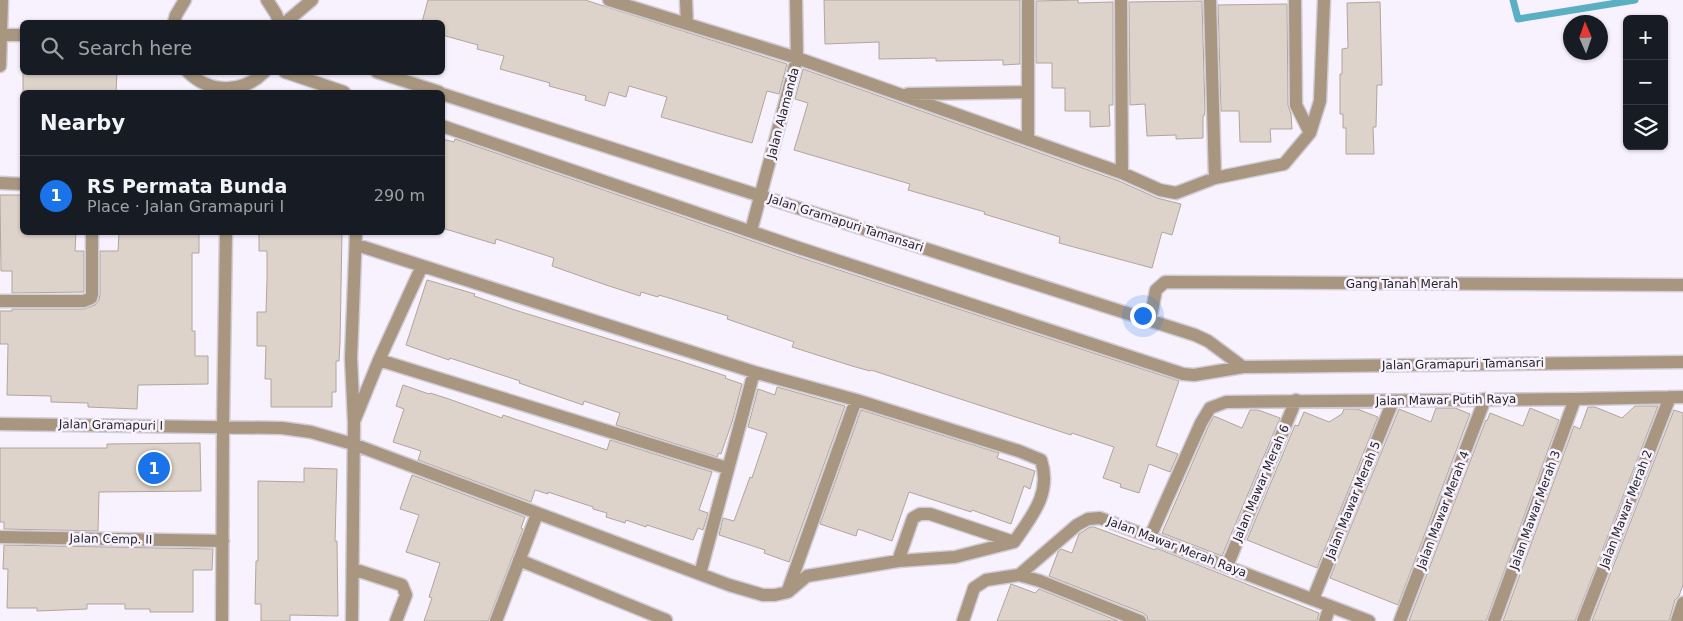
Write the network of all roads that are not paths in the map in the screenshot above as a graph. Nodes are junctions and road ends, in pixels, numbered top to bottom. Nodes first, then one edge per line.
1 (2, 0) edge
2 (186, 0) edge
3 (267, 0) edge
4 (312, 0) edge
5 (608, 0) edge
6 (686, 0) edge
7 (796, 0) edge
8 (1028, 0) edge
9 (1121, 0) edge
10 (1210, 0) edge
11 (1295, 0) edge
12 (1324, 0) edge
13 (175, 20) edge
14 (278, 20) edge
15 (288, 20) edge
16 (687, 24) junction
17 (1, 35) edge
18 (20, 35) edge
19 (797, 58) junction
20 (0, 66) edge
21 (191, 75) edge
22 (262, 75) edge
23 (294, 75) edge
24 (386, 75) edge
25 (224, 90) edge
26 (231, 90) edge
27 (338, 90) edge
28 (432, 90) edge
29 (1028, 92) junction
30 (445, 94) edge
31 (898, 94) junction
32 (445, 127) edge
33 (1310, 133) junction
34 (1028, 140) junction
35 (1122, 173) junction
36 (1215, 178) junction
37 (0, 184) edge
38 (20, 184) edge
39 (761, 196) junction
40 (751, 231) junction
41 (92, 235) edge
42 (226, 235) edge
43 (357, 239) edge
44 (422, 266) junction
45 (1683, 285) edge
46 (0, 301) edge
47 (1150, 321) junction
48 (379, 360) junction
49 (1683, 362) edge
50 (1243, 367) junction
51 (754, 372) junction
52 (1677, 397) edge
53 (1485, 399) junction
54 (1575, 399) junction
55 (856, 400) junction
56 (1296, 400) junction
57 (1393, 401) junction
58 (354, 423) junction
59 (0, 424) edge
60 (223, 427) junction
61 (353, 444) junction
62 (728, 468) junction
63 (537, 514) junction
64 (1150, 537) junction
65 (0, 538) edge
66 (223, 541) junction
67 (1014, 542) junction
68 (519, 560) junction
69 (898, 561) junction
70 (1227, 566) junction
71 (353, 569) junction
72 (700, 574) junction
73 (1019, 575) junction
74 (788, 592) junction
75 (1313, 599) junction
76 (1683, 603) edge
77 (1330, 606) junction
78 (666, 620) edge
79 (222, 621) edge
80 (352, 621) edge
81 (396, 621) edge
82 (496, 621) edge
83 (963, 621) edge
84 (1140, 621) edge
85 (1325, 621) edge
86 (1369, 621) edge
87 (1400, 621) edge
88 (1494, 621) edge
89 (1583, 621) edge
90 (1677, 621) edge

1 - 17 street
2 - 13 street
3 - 14 street
4 - 15 street
5 - 16 street
6 - 16 street
7 - 19 street, Jalan Alamanda
8 - 29 street
9 - 35 street
10 - 36 street
11 - 33 street
12 - 33 street
16 - 19 street
17 - 18 street
17 - 20 street
19 - 31 street
19 - 39 street, Jalan Alamanda
21 - 25 street
22 - 26 street
23 - 27 street
24 - 28 street, Jalan Gramapuri Tamansari
29 - 31 street
29 - 34 street
30 - 39 street, Jalan Gramapuri Tamansari
31 - 34 street
32 - 40 street, Jalan Gramapuri Tamansari
33 - 36 street
34 - 35 street
35 - 36 street
37 - 38 street
39 - 40 street, Jalan Alamanda
39 - 47 street, Jalan Gramapuri Tamansari
40 - 50 street, Jalan Gramapuri Tamansari
41 - 46 street
42 - 60 street
43 - 44 street
43 - 58 street
44 - 48 street
44 - 51 street
45 - 47 street, Gang Tanah Merah
47 - 50 street, Jalan Gramapuri Tamansari
48 - 58 street
48 - 62 street
49 - 50 street, Jalan Gramapuri Tamansari
51 - 55 street
51 - 62 street
52 - 54 street, Jalan Mawar Putih Raya
52 - 89 street, Jalan Mawar Merah 2
53 - 54 street, Jalan Mawar Putih Raya
53 - 57 street, Jalan Mawar Putih Raya
53 - 87 street, Jalan Mawar Merah 4
54 - 88 street, Jalan Mawar Merah 3
55 - 67 street
55 - 74 street
56 - 57 street, Jalan Mawar Putih Raya
56 - 64 street, Jalan Mawar Putih Raya
56 - 70 street, Jalan Mawar Merah 6
57 - 75 street, Jalan Mawar Merah 5
58 - 61 street
59 - 60 street, Jalan Gramapuri I
60 - 61 street, Jalan Gramapuri I
60 - 66 street
61 - 63 street, Jalan Gramapuri I
61 - 71 street
62 - 72 street
63 - 68 street
63 - 72 street, Jalan Gramapuri I
64 - 70 street, Jalan Mawar Merah Raya
64 - 73 street, Jalan Mawar Merah Raya
65 - 66 street, Jalan Cemp. II
66 - 79 street
67 - 69 street
67 - 69 street
68 - 78 street
68 - 82 street
69 - 74 street
70 - 75 street, Jalan Mawar Merah Raya
71 - 80 street
71 - 81 street
72 - 74 street, Jalan Gramapuri I
73 - 83 street
73 - 84 street
75 - 77 street, Jalan Mawar Merah Raya
76 - 90 street
77 - 85 street
77 - 86 street, Jalan Mawar Merah Raya

